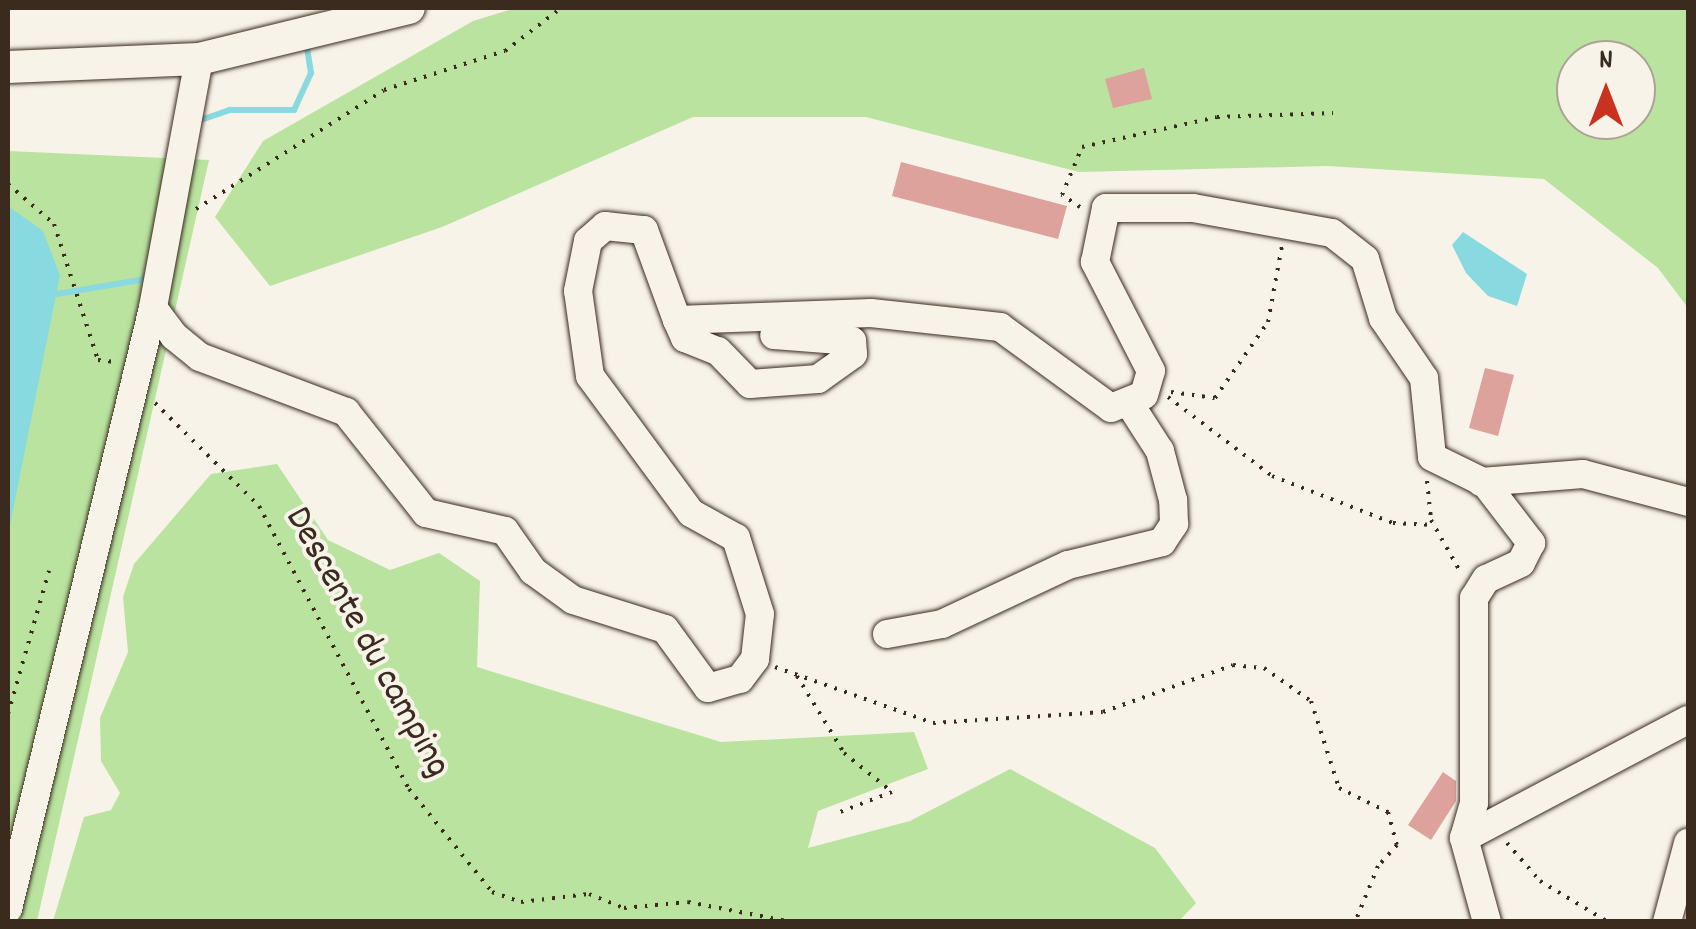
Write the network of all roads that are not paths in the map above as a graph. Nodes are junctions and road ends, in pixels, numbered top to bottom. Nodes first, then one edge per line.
1 (409, 8) edge
2 (200, 59) junction
3 (8, 67) edge
4 (153, 308) junction
5 (676, 320) junction
6 (757, 322) junction
7 (1131, 406) junction
8 (1482, 482) junction
9 (1688, 502) edge
10 (886, 634) dead end
11 (1688, 720) edge
12 (1464, 838) junction
13 (1688, 843) edge
14 (8, 910) edge
15 (1487, 922) edge
16 (1667, 922) edge

1 - 2 main road
2 - 3 main road
2 - 4 lane
4 - 5 lane
4 - 14 lane
5 - 6 lane
5 - 6 lane
6 - 7 lane
7 - 8 lane
7 - 10 lane
8 - 9 lane
8 - 12 lane
11 - 12 lane
12 - 15 lane
13 - 16 lane

